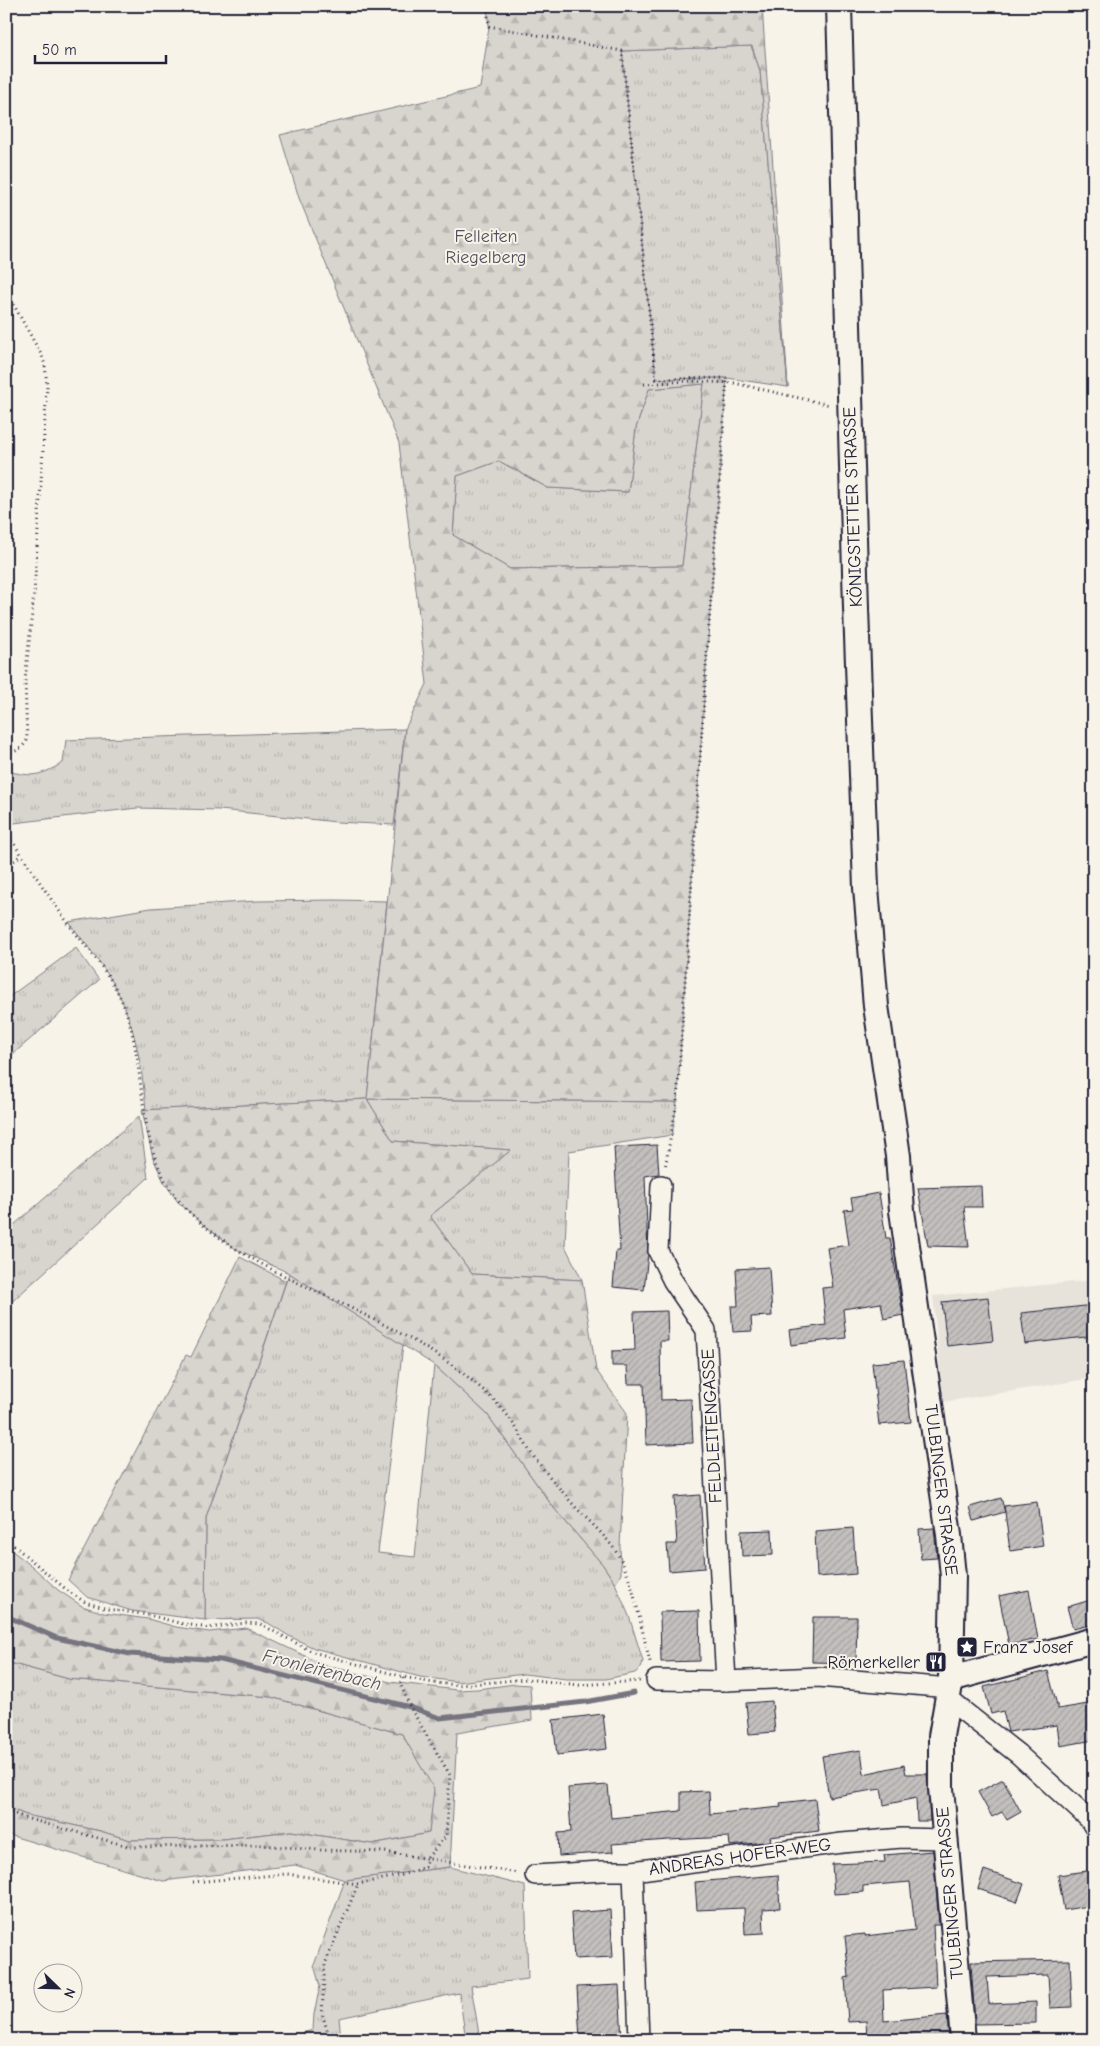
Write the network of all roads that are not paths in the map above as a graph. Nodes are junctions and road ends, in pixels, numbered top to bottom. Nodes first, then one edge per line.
1 (839, 6) edge
2 (661, 1186) road end
3 (902, 1211) joint
4 (1094, 1640) edge
5 (656, 1680) road end
6 (726, 1681) junction
7 (950, 1689) junction
8 (1092, 1822) edge
9 (945, 1839) junction
10 (633, 1871) junction
11 (535, 1875) road end
12 (639, 2040) edge
13 (963, 2040) edge

1 - 3 main road, KÖNIGSTETTER STRASSE
2 - 6 street, FELDLEITENGASSE
3 - 7 main road, TULBINGER STRASSE
4 - 7 main road
5 - 6 street
6 - 7 street
7 - 8 street
7 - 9 main road, TULBINGER STRASSE
9 - 10 street, ANDREAS HOFER-WEG
9 - 13 main road, TULBINGER STRASSE
10 - 11 street, ANDREAS HOFER-WEG
10 - 12 street

